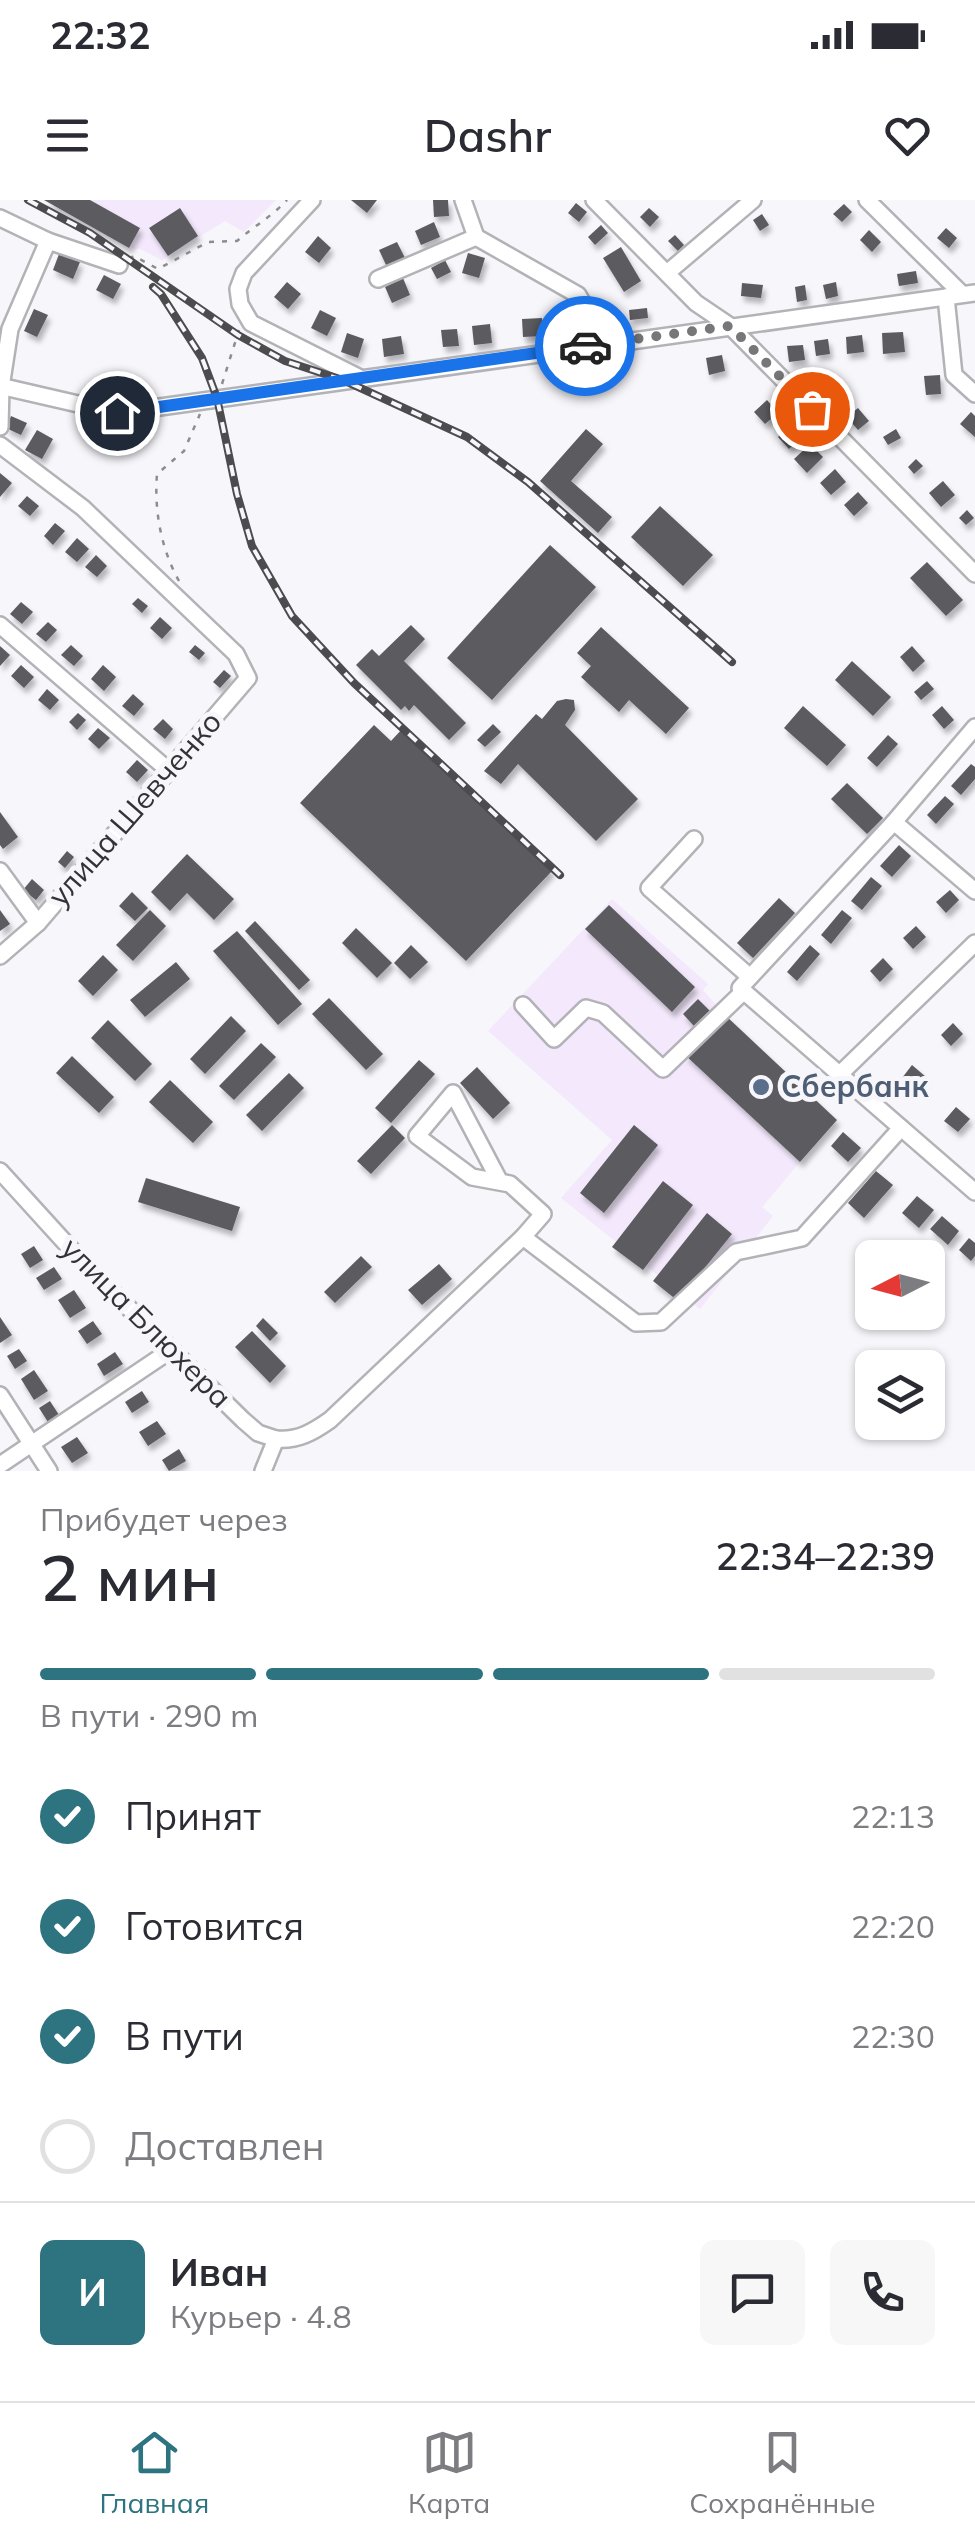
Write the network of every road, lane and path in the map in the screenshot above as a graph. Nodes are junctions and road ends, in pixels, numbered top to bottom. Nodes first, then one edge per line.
1 (287, 200) edge
2 (312, 200) edge
3 (463, 200) edge
4 (594, 200) edge
5 (754, 200) edge
6 (867, 200) edge
7 (0, 218) edge
8 (476, 237) junction
9 (48, 241) junction
10 (119, 265) joint
11 (667, 273) junction
12 (378, 279) dead end
13 (961, 295) edge
14 (240, 304) junction
15 (730, 326) junction
16 (606, 343) junction
17 (360, 378) junction
18 (1, 386) edge
19 (975, 394) edge
20 (216, 398) junction
21 (0, 428) edge
22 (0, 445) edge
23 (975, 574) edge
24 (180, 584) dead end
25 (0, 625) edge
26 (975, 727) edge
27 (168, 770) junction
28 (894, 822) junction
29 (694, 839) dead end
30 (0, 871) edge
31 (975, 891) edge
32 (38, 923) junction
33 (975, 943) edge
34 (0, 956) edge
35 (747, 984) junction
36 (523, 1005) dead end
37 (840, 1074) junction
38 (901, 1128) junction
39 (0, 1171) edge
40 (500, 1182) junction
41 (973, 1188) edge
42 (523, 1237) junction
43 (171, 1350) junction
44 (0, 1395) edge
45 (276, 1439) junction
46 (32, 1444) junction
47 (0, 1466) edge
48 (49, 1471) edge
49 (263, 1471) edge

1 - 10 path
2 - 14 street
3 - 8 street
4 - 11 street
5 - 11 street
6 - 13 street
7 - 9 street
8 - 12 street
8 - 16 street
9 - 10 street
9 - 18 street
11 - 15 street
13 - 15 street
13 - 19 street
14 - 17 street
14 - 20 path
15 - 16 street
15 - 23 street
16 - 17 street
17 - 20 street
18 - 20 street
18 - 21 street
20 - 24 path
22 - 27 street, улица Шевченко
25 - 27 street
26 - 28 street
27 - 32 street, улица Шевченко
28 - 31 street
28 - 35 street
29 - 35 street
30 - 32 street
32 - 34 street, улица Шевченко
33 - 37 street
35 - 36 street
35 - 37 street
37 - 38 street
38 - 41 street
38 - 42 street
39 - 43 street, улица Блюхера
40 - 40 street
40 - 42 street
42 - 45 street
43 - 45 street, улица Блюхера
43 - 46 street
44 - 46 street
45 - 49 street
46 - 47 street
46 - 48 street

